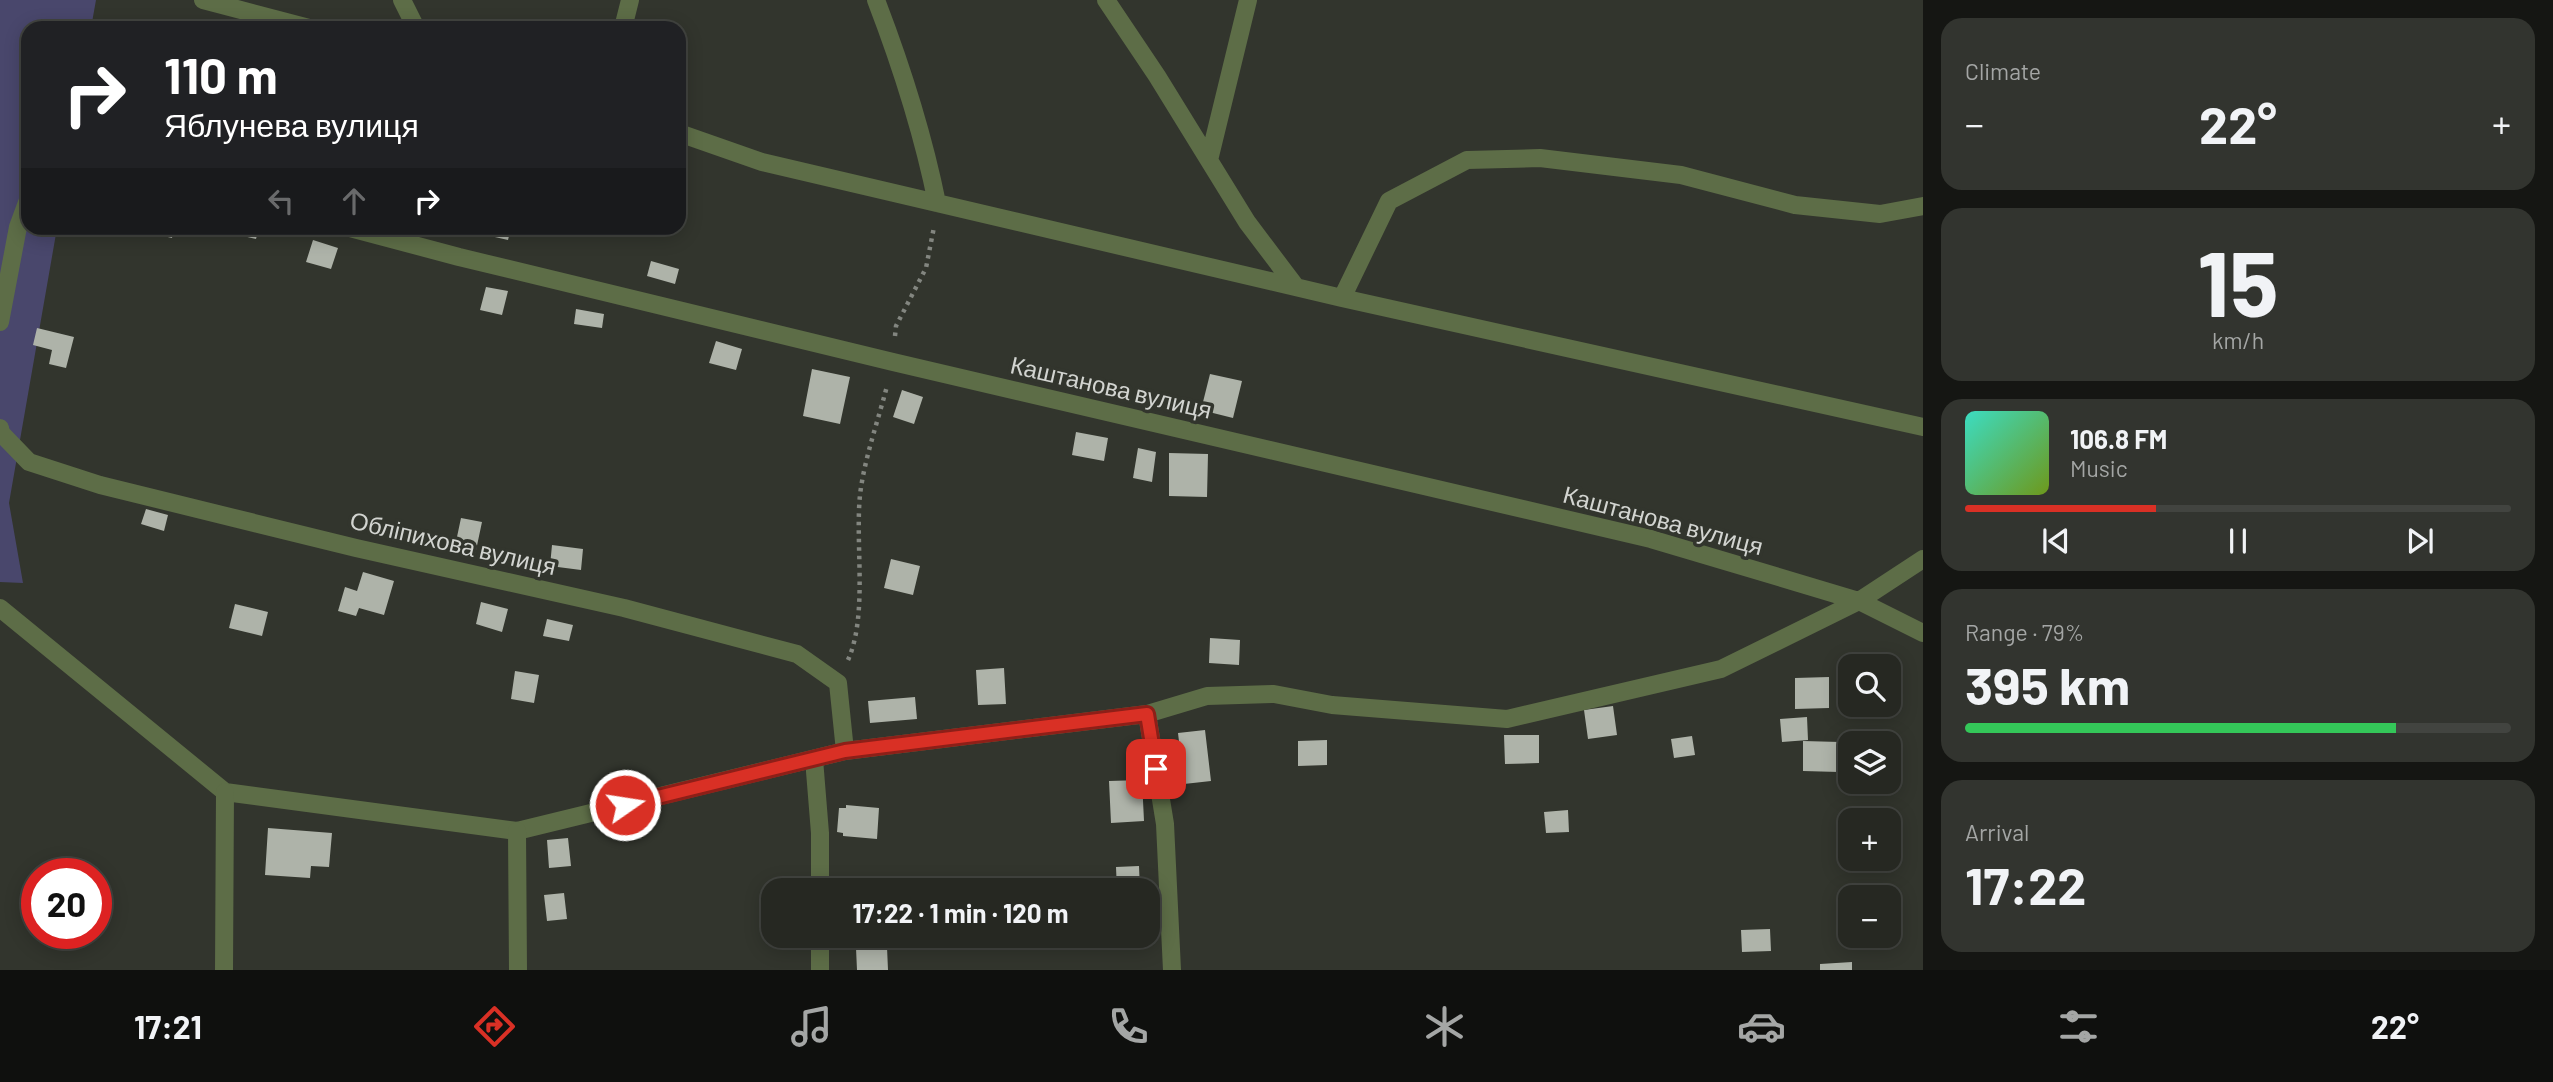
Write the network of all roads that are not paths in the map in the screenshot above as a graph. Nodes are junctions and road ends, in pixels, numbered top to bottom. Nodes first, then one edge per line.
1 (203, 0) edge
2 (402, 0) edge
3 (630, 0) edge
4 (876, 0) edge
5 (1106, 0) edge
6 (1248, 0) edge
7 (282, 21) edge
8 (412, 21) edge
9 (625, 21) edge
10 (686, 135) edge
11 (1209, 160) junction
12 (937, 203) junction
13 (1923, 206) edge
14 (21, 219) edge
15 (376, 235) edge
16 (1296, 287) junction
17 (1342, 298) junction
18 (0, 321) edge
19 (1923, 427) edge
20 (0, 428) edge
21 (1923, 559) edge
22 (1859, 601) junction
23 (0, 608) edge
24 (1923, 633) edge
25 (1147, 714) junction
26 (845, 751) junction
27 (814, 759) junction
28 (225, 792) junction
29 (517, 831) junction
30 (820, 878) edge
31 (820, 948) edge
32 (224, 970) edge
33 (518, 970) edge
34 (820, 970) edge
35 (1172, 970) edge

1 - 7 street
2 - 8 street
3 - 9 street
4 - 12 street
5 - 11 street
6 - 11 street
10 - 12 street
11 - 16 street
12 - 16 street
13 - 17 street
14 - 18 street
15 - 22 street, Каштанова вулиця
16 - 17 street
17 - 19 street
20 - 26 street, Обліпихова вулиця
21 - 22 street
22 - 24 street, Каштанова вулиця
22 - 25 street
23 - 28 street
25 - 26 street
25 - 35 street
26 - 27 street
27 - 29 street
27 - 30 street
28 - 29 street
28 - 32 street
29 - 33 street
31 - 34 street

